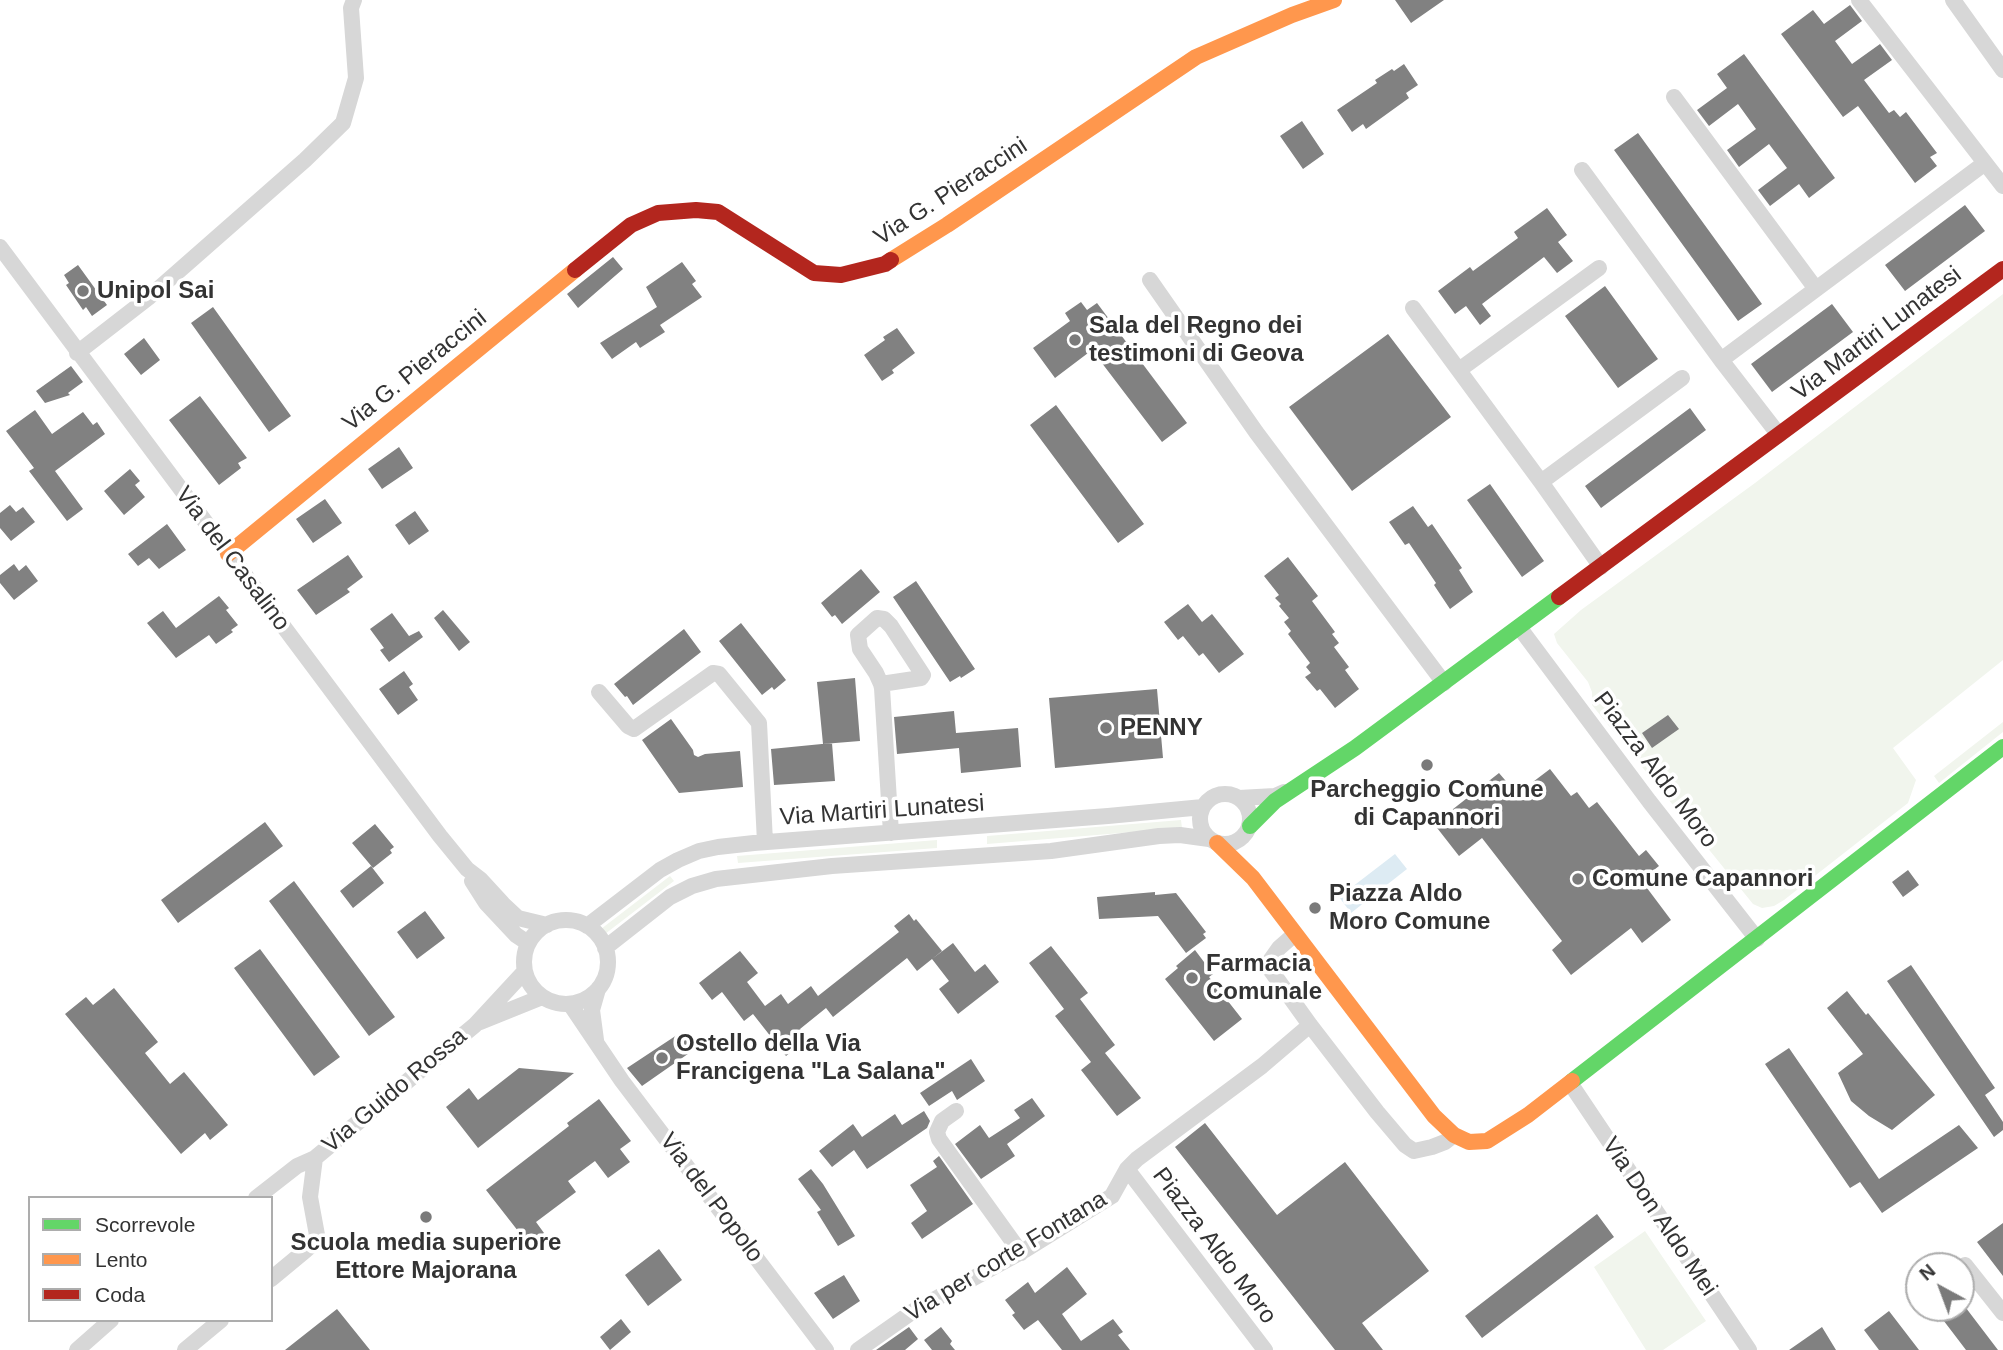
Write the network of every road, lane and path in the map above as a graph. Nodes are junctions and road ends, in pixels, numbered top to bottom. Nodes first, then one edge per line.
1 (354, 0) edge
2 (1334, 0) edge
3 (1859, 0) edge
4 (1953, 0) edge
5 (2003, 70) edge
6 (1674, 97) dead end
7 (1985, 163) junction
8 (1581, 170) dead end
9 (2003, 186) edge
10 (0, 247) edge
11 (1599, 268) dead end
12 (2003, 269) edge
13 (1150, 280) dead end
14 (1816, 289) junction
15 (1413, 308) dead end
16 (77, 353) junction
17 (1721, 360) junction
18 (1459, 370) junction
19 (1682, 378) dead end
20 (1779, 435) junction
21 (1541, 482) junction
22 (228, 554) junction
23 (1601, 567) junction
24 (1519, 627) junction
25 (1444, 683) junction
26 (881, 684) junction
27 (599, 692) dead end
28 (2003, 747) edge
29 (1293, 789) junction
30 (1239, 798) junction
31 (1203, 807) junction
32 (1248, 829) junction
33 (891, 833) junction
34 (1213, 841) junction
35 (765, 842) junction
36 (711, 849) junction
37 (467, 869) junction
38 (1253, 878) junction
39 (716, 879) junction
40 (547, 925) junction
41 (587, 926) junction
42 (1296, 934) junction
43 (1757, 939) junction
44 (528, 943) junction
45 (606, 948) junction
46 (525, 971) junction
47 (598, 989) junction
48 (542, 997) junction
49 (570, 1004) junction
50 (475, 1025) junction
51 (1310, 1026) junction
52 (597, 1045) junction
53 (1570, 1083) junction
54 (956, 1111) dead end
55 (1454, 1135) junction
56 (315, 1158) junction
57 (1127, 1169) junction
58 (259, 1196) edge
59 (1021, 1252) junction
60 (273, 1277) edge
61 (1975, 1278) edge
62 (2003, 1313) edge
63 (109, 1322) edge
64 (219, 1322) edge
65 (77, 1350) edge
66 (185, 1350) edge
67 (826, 1350) edge
68 (858, 1350) edge
69 (1265, 1350) edge
70 (1749, 1350) edge

1 - 16 street
2 - 22 street, Via G. Pieraccini
3 - 7 street
4 - 5 street
6 - 14 street
7 - 9 street
7 - 14 street
8 - 17 street
10 - 16 street, Via del Casalino
11 - 18 street
12 - 20 street, Via Martiri Lunatesi
13 - 25 street
14 - 17 street
15 - 18 street
16 - 22 street, Via del Casalino
17 - 20 street
18 - 21 street
19 - 21 street
20 - 23 street, Via Martiri Lunatesi
21 - 23 street
22 - 37 street, Via del Casalino
23 - 24 street, Via Martiri Lunatesi
24 - 25 street, Via Martiri Lunatesi
24 - 43 street, Piazza Aldo Moro
25 - 29 street, Via Martiri Lunatesi
26 - 26 street
26 - 33 street
27 - 35 street
28 - 43 street
29 - 30 street, Via Martiri Lunatesi
29 - 32 street, Via Martiri Lunatesi
30 - 31 street, Via Martiri Lunatesi
30 - 32 street
31 - 33 street, Via Martiri Lunatesi
31 - 34 street
32 - 34 street, Via Martiri Lunatesi
32 - 38 street
33 - 35 street, Via Martiri Lunatesi
34 - 38 street
34 - 39 street, Via Martiri Lunatesi
35 - 36 street, Via Martiri Lunatesi
36 - 39 street
36 - 41 street, Via Martiri Lunatesi
37 - 40 street, Via del Casalino
37 - 44 street, Via del Casalino
38 - 42 street
39 - 45 street, Via Martiri Lunatesi
40 - 41 street
40 - 44 street
41 - 45 street
42 - 51 street
42 - 55 street
43 - 53 street
44 - 46 street
45 - 47 street
46 - 48 street
46 - 50 street, Via Guido Rossa
47 - 49 street
47 - 52 street, Via del Popolo
48 - 49 street
48 - 50 street, Via Guido Rossa
49 - 52 street, Via del Popolo
50 - 56 street, Via Guido Rossa
51 - 55 street
51 - 57 street, Via per corte Fontana
52 - 67 street, Via del Popolo
53 - 55 street
53 - 70 street, Via Don Aldo Mei
54 - 59 street
56 - 58 street, Via Guido Rossa
56 - 60 street, Via Guido Rossa
57 - 59 street, Via per corte Fontana
57 - 69 street, Piazza Aldo Moro
59 - 68 street, Via per corte Fontana
61 - 62 street
63 - 65 street
64 - 66 street

